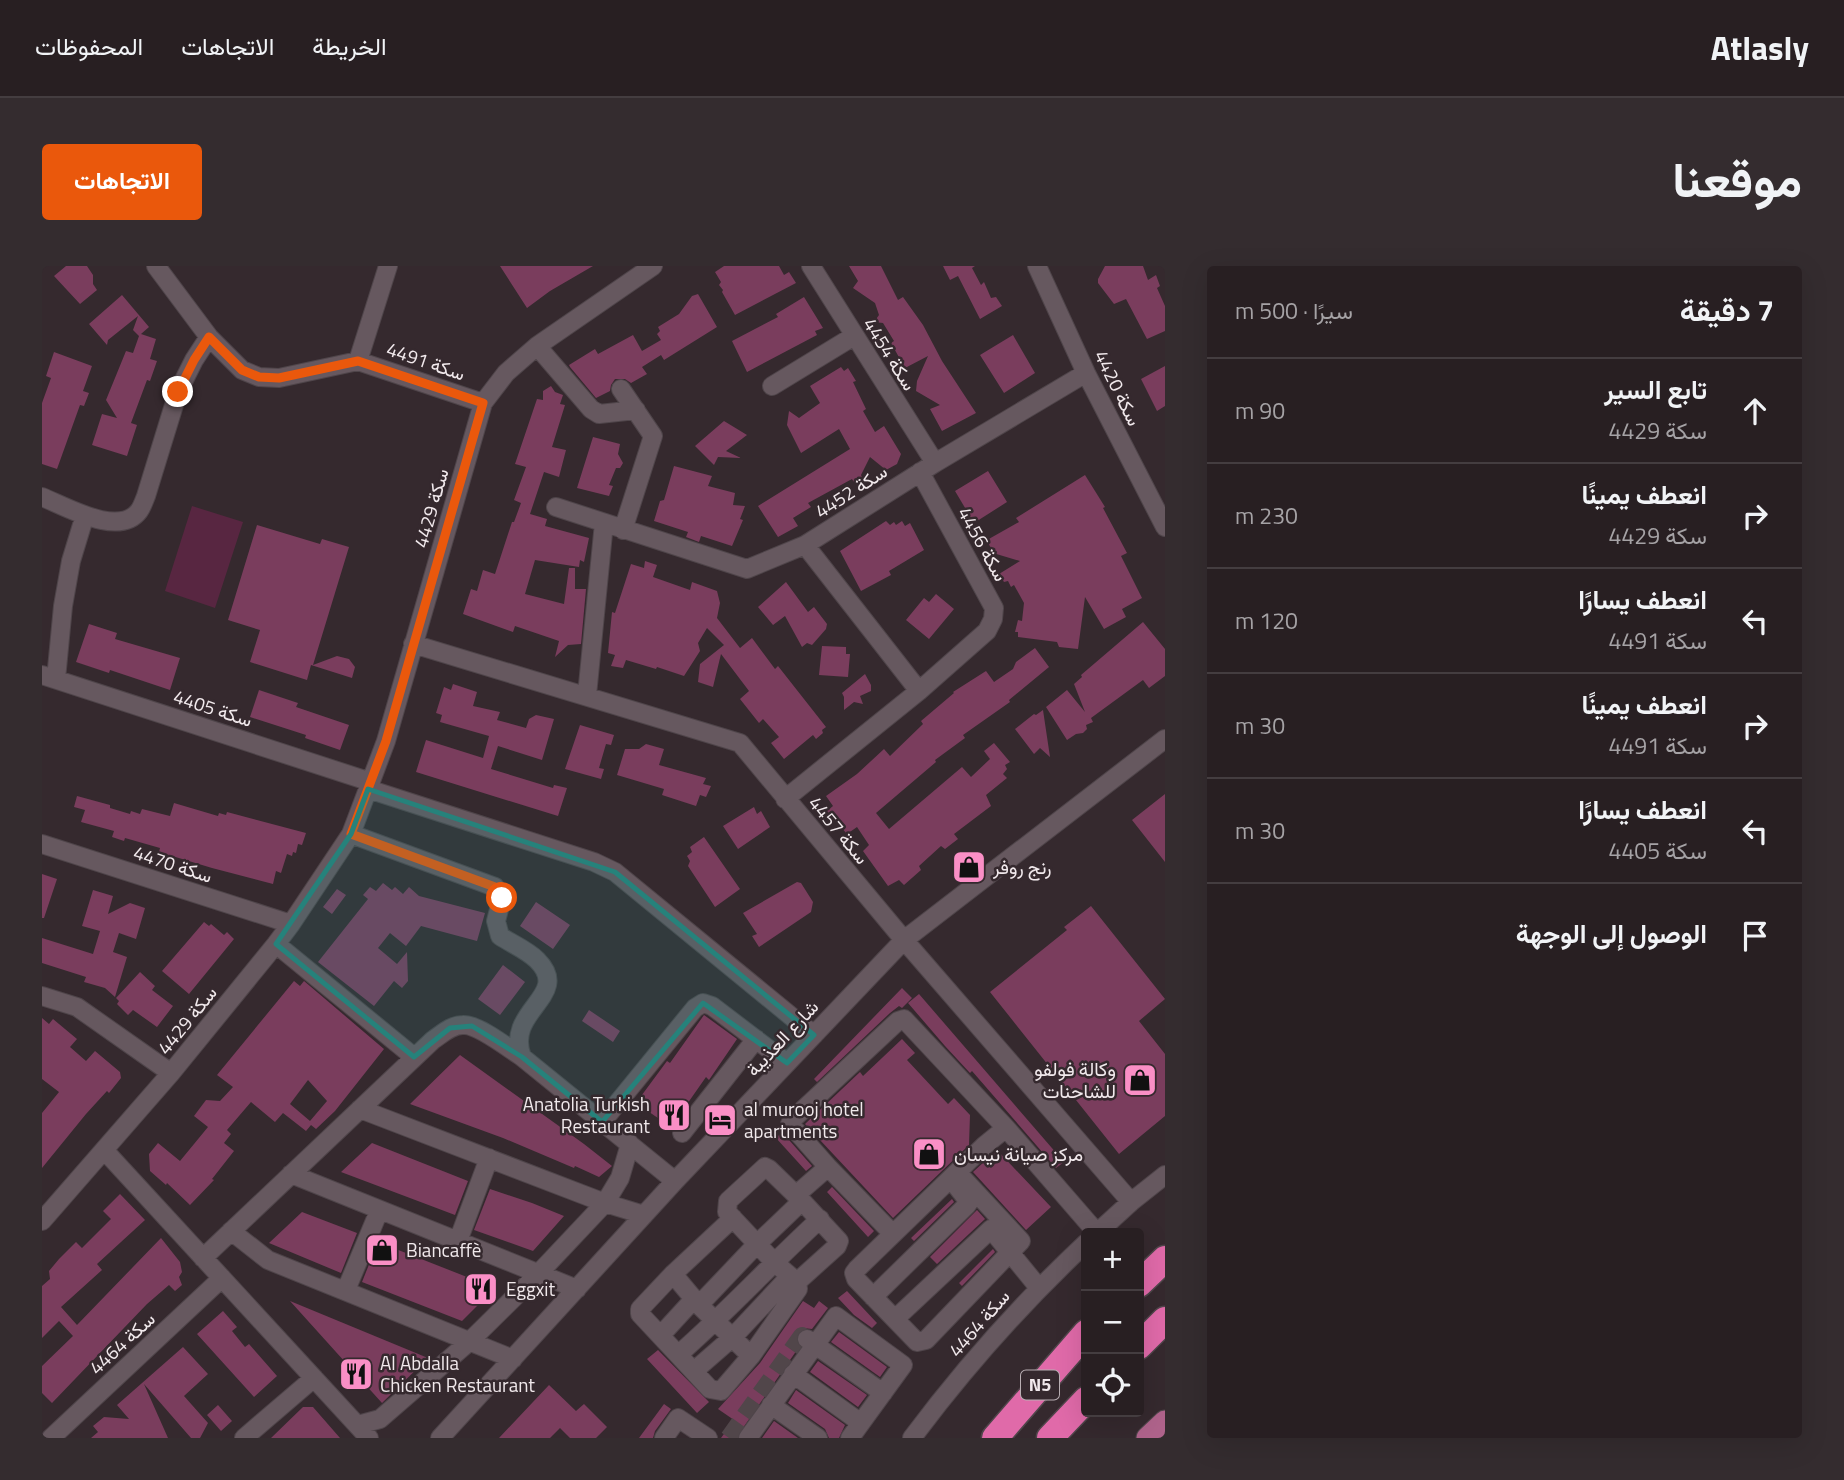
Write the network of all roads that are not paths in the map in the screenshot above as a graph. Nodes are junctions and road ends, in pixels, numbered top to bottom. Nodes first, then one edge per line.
1 (156, 266) edge
2 (388, 266) edge
3 (653, 266) edge
4 (811, 266) edge
5 (1037, 266) edge
6 (853, 336) junction
7 (209, 337) junction
8 (537, 346) junction
9 (358, 361) junction
10 (1086, 373) junction
11 (772, 387) dead end
12 (621, 389) dead end
13 (483, 403) junction
14 (636, 410) junction
15 (927, 468) junction
16 (42, 496) edge
17 (556, 507) dead end
18 (85, 515) junction
19 (1163, 516) edge
20 (604, 523) junction
21 (623, 530) junction
22 (806, 545) junction
23 (413, 645) junction
24 (49, 677) edge
25 (919, 691) junction
26 (587, 695) junction
27 (1165, 739) edge
28 (369, 786) junction
29 (785, 799) junction
30 (351, 834) junction
31 (42, 844) edge
32 (291, 924) junction
33 (904, 940) junction
34 (276, 944) junction
35 (42, 996) edge
36 (814, 1035) junction
37 (756, 1039) junction
38 (414, 1057) junction
39 (522, 1057) junction
40 (787, 1063) junction
41 (171, 1073) junction
42 (360, 1108) junction
43 (602, 1122) junction
44 (1006, 1128) junction
45 (682, 1133) dead end
46 (630, 1144) junction
47 (105, 1151) junction
48 (489, 1158) junction
49 (828, 1167) junction
50 (291, 1174) junction
51 (954, 1175) junction
52 (1165, 1175) edge
53 (675, 1181) junction
54 (799, 1198) junction
55 (1131, 1202) junction
56 (605, 1203) junction
57 (379, 1211) junction
58 (644, 1215) junction
59 (733, 1218) junction
60 (820, 1219) junction
61 (42, 1221) edge
62 (1093, 1228) edge
63 (1102, 1228) edge
64 (231, 1231) junction
65 (893, 1234) junction
66 (458, 1241) junction
67 (757, 1244) junction
68 (1081, 1248) edge
69 (1009, 1253) junction
70 (827, 1254) junction
71 (203, 1258) junction
72 (1165, 1259) edge
73 (774, 1262) junction
74 (539, 1273) junction
75 (853, 1273) junction
76 (673, 1274) junction
77 (222, 1278) junction
78 (793, 1279) junction
79 (1144, 1279) edge
80 (1039, 1287) junction
81 (577, 1289) junction
82 (346, 1290) junction
83 (873, 1297) junction
84 (696, 1302) junction
85 (895, 1319) junction
86 (1165, 1320) edge
87 (716, 1321) junction
88 (661, 1335) junction
89 (733, 1337) junction
90 (1081, 1339) edge
91 (470, 1341) junction
92 (1144, 1341) edge
93 (811, 1342) junction
94 (679, 1354) junction
95 (751, 1356) junction
96 (513, 1359) junction
97 (694, 1371) junction
98 (793, 1374) junction
99 (314, 1378) junction
100 (883, 1392) junction
101 (771, 1405) junction
102 (1081, 1405) edge
103 (1165, 1422) edge
104 (861, 1423) junction
105 (363, 1432) edge
106 (751, 1437) edge
107 (51, 1438) edge
108 (244, 1438) edge
109 (441, 1438) edge
110 (664, 1438) edge
111 (708, 1438) edge
112 (818, 1438) edge
113 (850, 1438) edge
114 (912, 1438) edge
115 (995, 1438) edge
116 (1050, 1438) edge
117 (1148, 1438) edge

1 - 7 street, سكة 4491
2 - 9 street
3 - 8 street, سكة 4429
4 - 6 street, سكة 4454
5 - 10 street, سكة 4420
6 - 11 street
6 - 15 street, سكة 4454
7 - 9 street, سكة 4491
7 - 18 street
8 - 13 street, سكة 4429
8 - 14 street
9 - 13 street, سكة 4491
10 - 15 street, سكة 4452
10 - 19 street, سكة 4420
12 - 14 street
13 - 23 street, سكة 4429
14 - 21 street
15 - 22 street, سكة 4452
15 - 25 street, سكة 4456
16 - 18 street
17 - 20 street, سكة 4452
18 - 24 street
20 - 21 street, سكة 4452
20 - 26 street
21 - 22 street, سكة 4452
22 - 25 street
23 - 26 street, سكة 4457
23 - 28 street, سكة 4429
24 - 28 street, سكة 4405
25 - 29 street, سكة 4456
26 - 29 street, سكة 4457
27 - 33 street, شارع العذيبة
28 - 30 street, سكة 4429
28 - 36 street, سكة 4405
29 - 33 street, سكة 4457
30 - 32 street, سكة 4429
30 - 39 street
31 - 32 street, سكة 4470
32 - 34 street, سكة 4429
33 - 36 street, شارع العذيبة
33 - 55 street, سكة 4457
34 - 38 street
34 - 41 street, سكة 4429
35 - 41 street
36 - 40 street, شارع العذيبة
37 - 40 street
37 - 43 street
37 - 45 street
38 - 39 street
38 - 42 street
39 - 43 street
40 - 53 street, شارع العذيبة
41 - 47 street, سكة 4429
42 - 48 street
42 - 50 street
43 - 46 street
44 - 49 street
44 - 51 street
44 - 62 street
46 - 53 street
46 - 56 street
47 - 61 street, سكة 4429
47 - 71 street
48 - 56 street
48 - 66 street
49 - 54 street
49 - 65 street
50 - 57 street
50 - 64 street
51 - 65 street
51 - 69 street
51 - 83 street
52 - 55 street
53 - 58 street, شارع العذيبة
54 - 59 street
54 - 60 street
54 - 67 street
55 - 63 street
56 - 58 street
56 - 74 street
57 - 66 street
57 - 82 street
58 - 81 street, شارع العذيبة
59 - 67 street
59 - 76 street
60 - 70 street
60 - 73 street
64 - 71 street
64 - 82 street
65 - 75 street
66 - 74 street
67 - 73 street
67 - 84 street
68 - 80 street, سكة 4464
69 - 80 street
69 - 85 street
69 - 85 street
70 - 75 street
70 - 78 street
71 - 77 street
72 - 79 highway
73 - 78 street
73 - 87 street
74 - 81 street
74 - 91 street
75 - 83 street
76 - 84 street
76 - 88 street
77 - 99 street
77 - 107 street, سكة 4464
78 - 89 street
78 - 95 street
80 - 114 street, سكة 4464
81 - 96 street, شارع العذيبة
82 - 91 street
83 - 85 street
84 - 87 street
84 - 88 street
86 - 92 highway
87 - 89 street
87 - 94 street
88 - 94 street
89 - 95 street
89 - 97 street
90 - 115 highway, N5
91 - 96 street
91 - 105 street
93 - 98 street
93 - 100 street
93 - 100 street
94 - 97 street
95 - 97 street
96 - 109 street, شارع العذيبة
98 - 101 street
98 - 104 street
99 - 105 street
99 - 108 street
100 - 104 street
101 - 106 street
101 - 112 street
102 - 116 highway, N5
103 - 117 main road
104 - 113 street
110 - 111 street

